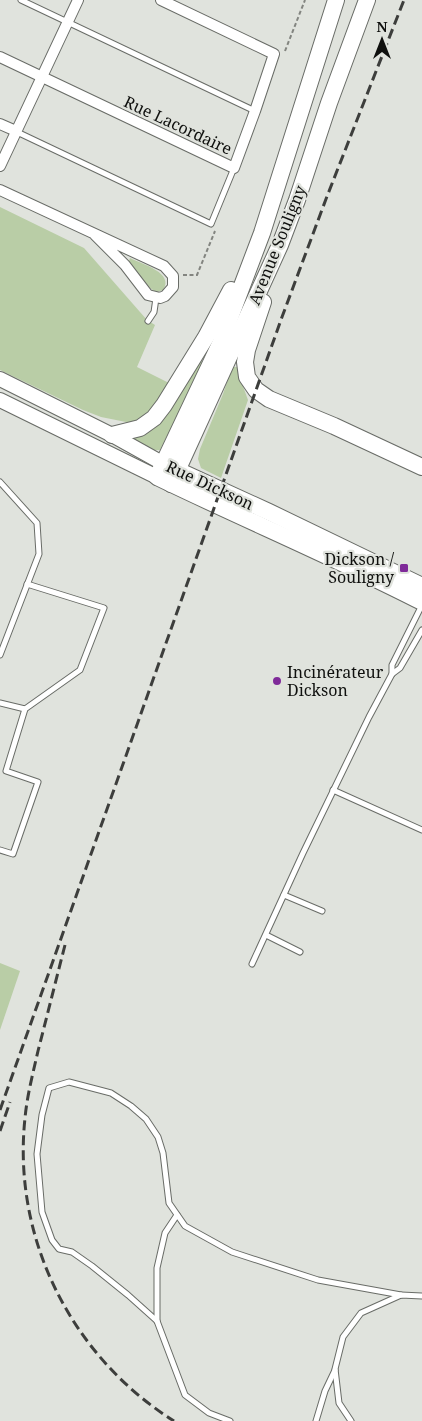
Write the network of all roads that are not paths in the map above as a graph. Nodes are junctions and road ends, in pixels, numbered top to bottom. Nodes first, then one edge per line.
1 (20, 0) edge
2 (78, 0) edge
3 (162, 0) edge
4 (336, 0) edge
5 (367, 0) edge
6 (181, 4) edge
7 (68, 22) junction
8 (0, 57) edge
9 (42, 77) junction
10 (255, 111) junction
11 (0, 124) edge
12 (16, 131) junction
13 (0, 166) edge
14 (234, 168) junction
15 (0, 190) edge
16 (262, 233) junction
17 (95, 235) junction
18 (280, 245) junction
19 (156, 298) junction
20 (148, 321) dead end
21 (0, 379) edge
22 (0, 400) edge
23 (112, 435) junction
24 (422, 468) edge
25 (168, 474) junction
26 (0, 482) edge
27 (28, 584) junction
28 (422, 586) edge
29 (422, 603) edge
30 (422, 630) edge
31 (0, 655) edge
32 (392, 674) junction
33 (0, 703) edge
34 (25, 709) junction
35 (333, 790) junction
36 (422, 830) edge
37 (0, 850) edge
38 (284, 895) junction
39 (322, 911) dead end
40 (266, 935) junction
41 (300, 952) dead end
42 (252, 964) dead end
43 (177, 1215) junction
44 (401, 1295) junction
45 (422, 1296) edge
46 (157, 1321) junction
47 (335, 1369) junction
48 (230, 1421) edge
49 (316, 1421) edge
50 (351, 1421) edge

1 - 7 lane
2 - 7 street
3 - 6 street
4 - 16 main road, Avenue Souligny
5 - 18 main road, Avenue Souligny
6 - 10 street, Rue Lacordaire
7 - 9 street
7 - 10 lane
8 - 9 street, Rue Lacordaire
9 - 12 street
9 - 14 street, Rue Lacordaire
10 - 14 street, Rue Lacordaire
11 - 12 street
12 - 13 street
12 - 14 lane
15 - 17 street
16 - 23 main road
16 - 25 main road, Avenue Souligny
17 - 19 street
17 - 19 street
18 - 24 main road
18 - 25 main road, Avenue Souligny
19 - 20 lane
21 - 23 main road, Rue Dickson
22 - 25 main road, Rue Dickson
23 - 25 main road, Rue Dickson
25 - 28 main road, Rue Dickson
25 - 29 main road, Rue Dickson
26 - 27 lane
27 - 31 lane
27 - 34 lane
29 - 32 lane
30 - 32 lane
32 - 35 lane
33 - 34 lane
34 - 37 lane
35 - 36 lane
35 - 38 lane
38 - 39 lane
38 - 40 lane
40 - 41 lane
40 - 42 lane
43 - 44 lane
43 - 46 lane
43 - 46 lane
44 - 45 lane
44 - 47 lane
46 - 48 lane
47 - 49 lane
47 - 50 lane

